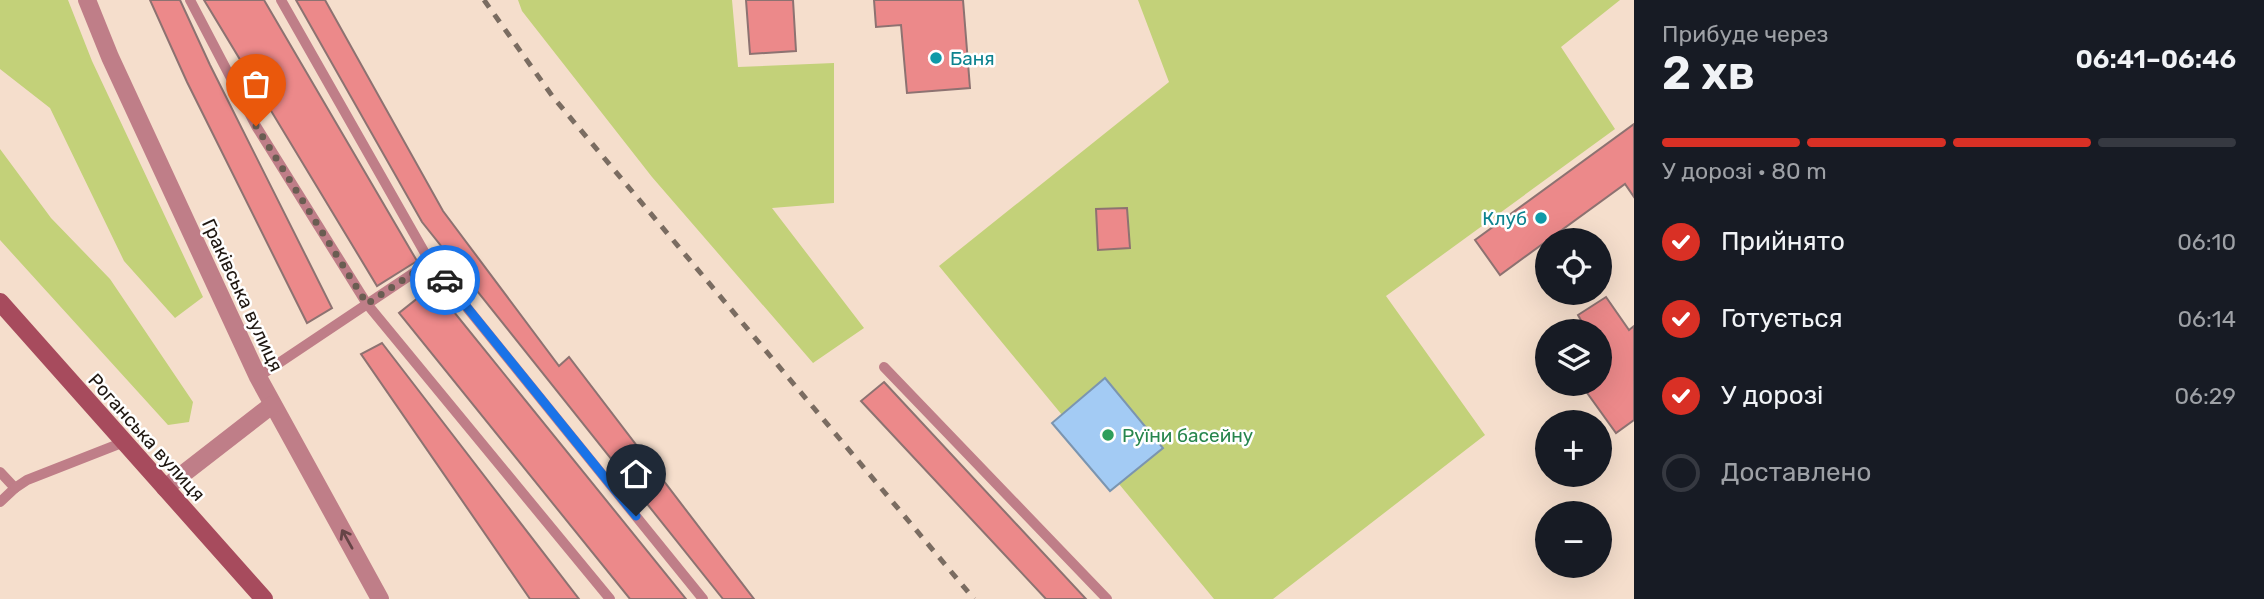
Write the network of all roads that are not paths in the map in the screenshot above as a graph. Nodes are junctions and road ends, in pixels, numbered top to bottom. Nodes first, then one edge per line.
1 (86, 0) edge
2 (190, 0) edge
3 (281, 0) edge
4 (430, 262) junction
5 (0, 302) edge
6 (367, 304) junction
7 (884, 367) dead end
8 (258, 377) junction
9 (272, 404) junction
10 (124, 442) junction
11 (0, 472) edge
12 (15, 488) junction
13 (165, 488) junction
14 (0, 502) edge
15 (264, 599) edge
16 (380, 599) edge
17 (610, 599) edge
18 (704, 599) edge
19 (1107, 599) edge

1 - 8 street, Граківська вулиця
2 - 6 lane
3 - 4 lane
4 - 6 lane
4 - 18 lane
5 - 10 main road, Роганська вулиця
6 - 8 lane
6 - 17 lane
7 - 19 lane
8 - 9 street, Граківська вулиця
9 - 13 street
16 -> 9 street, Граківська вулиця
10 - 12 lane
10 - 13 main road, Роганська вулиця
11 - 12 lane
12 - 14 lane
13 - 15 main road, Роганська вулиця

